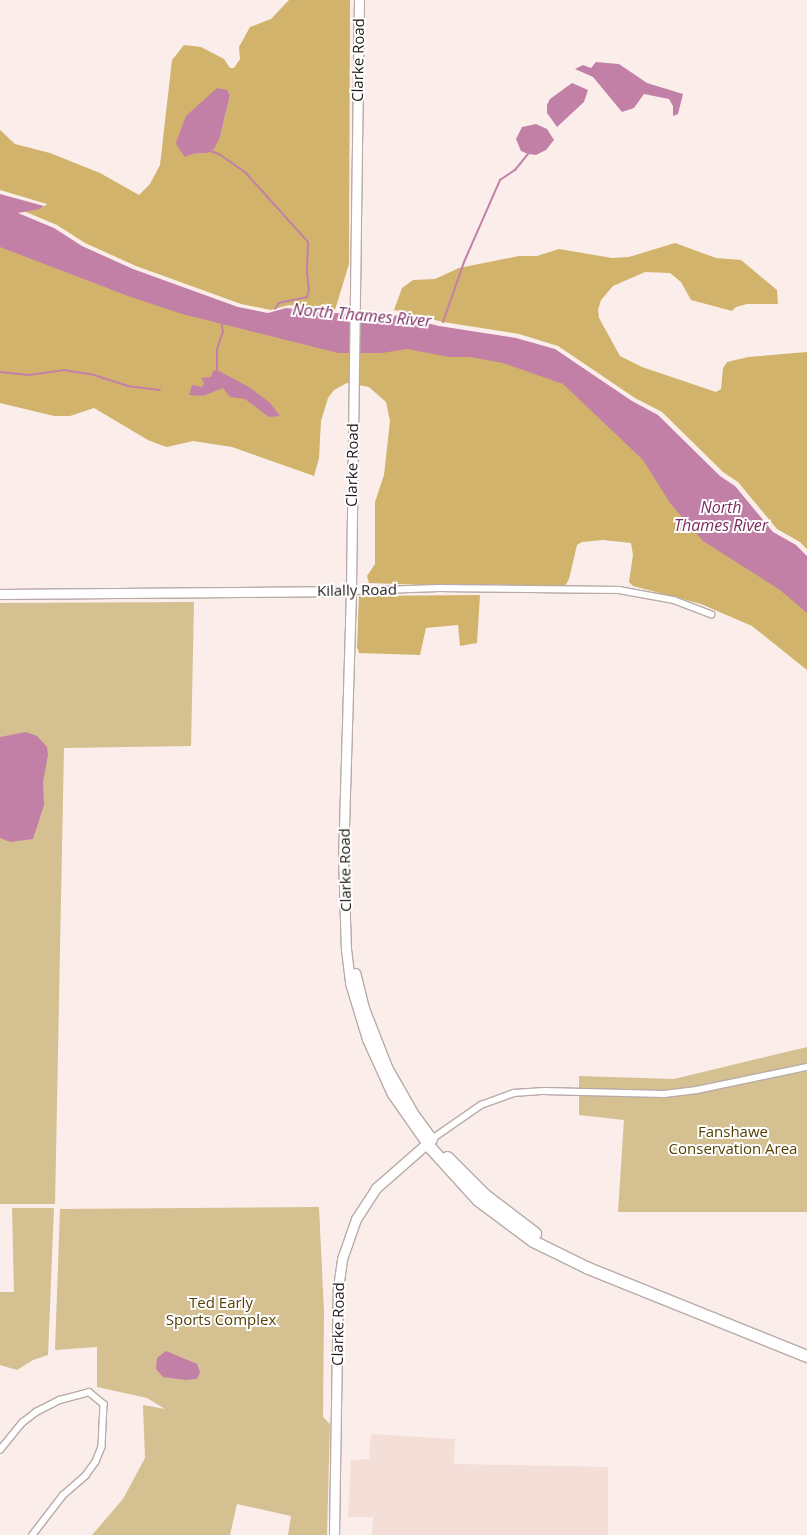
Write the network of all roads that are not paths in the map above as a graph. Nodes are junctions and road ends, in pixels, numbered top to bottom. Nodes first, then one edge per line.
1 (359, 0) edge
2 (351, 590) junction
3 (0, 594) edge
4 (711, 614) dead end
5 (807, 1067) edge
6 (430, 1141) junction
7 (807, 1356) edge
8 (0, 1450) edge
9 (33, 1535) edge
10 (334, 1535) edge

1 - 2 main road, Clarke Road
2 - 3 main road, Kilally Road
2 - 4 street, Kilally Road
2 - 6 main road, Clarke Road
5 - 6 street
6 - 7 highway
6 - 10 main road, Clarke Road
8 - 9 street

